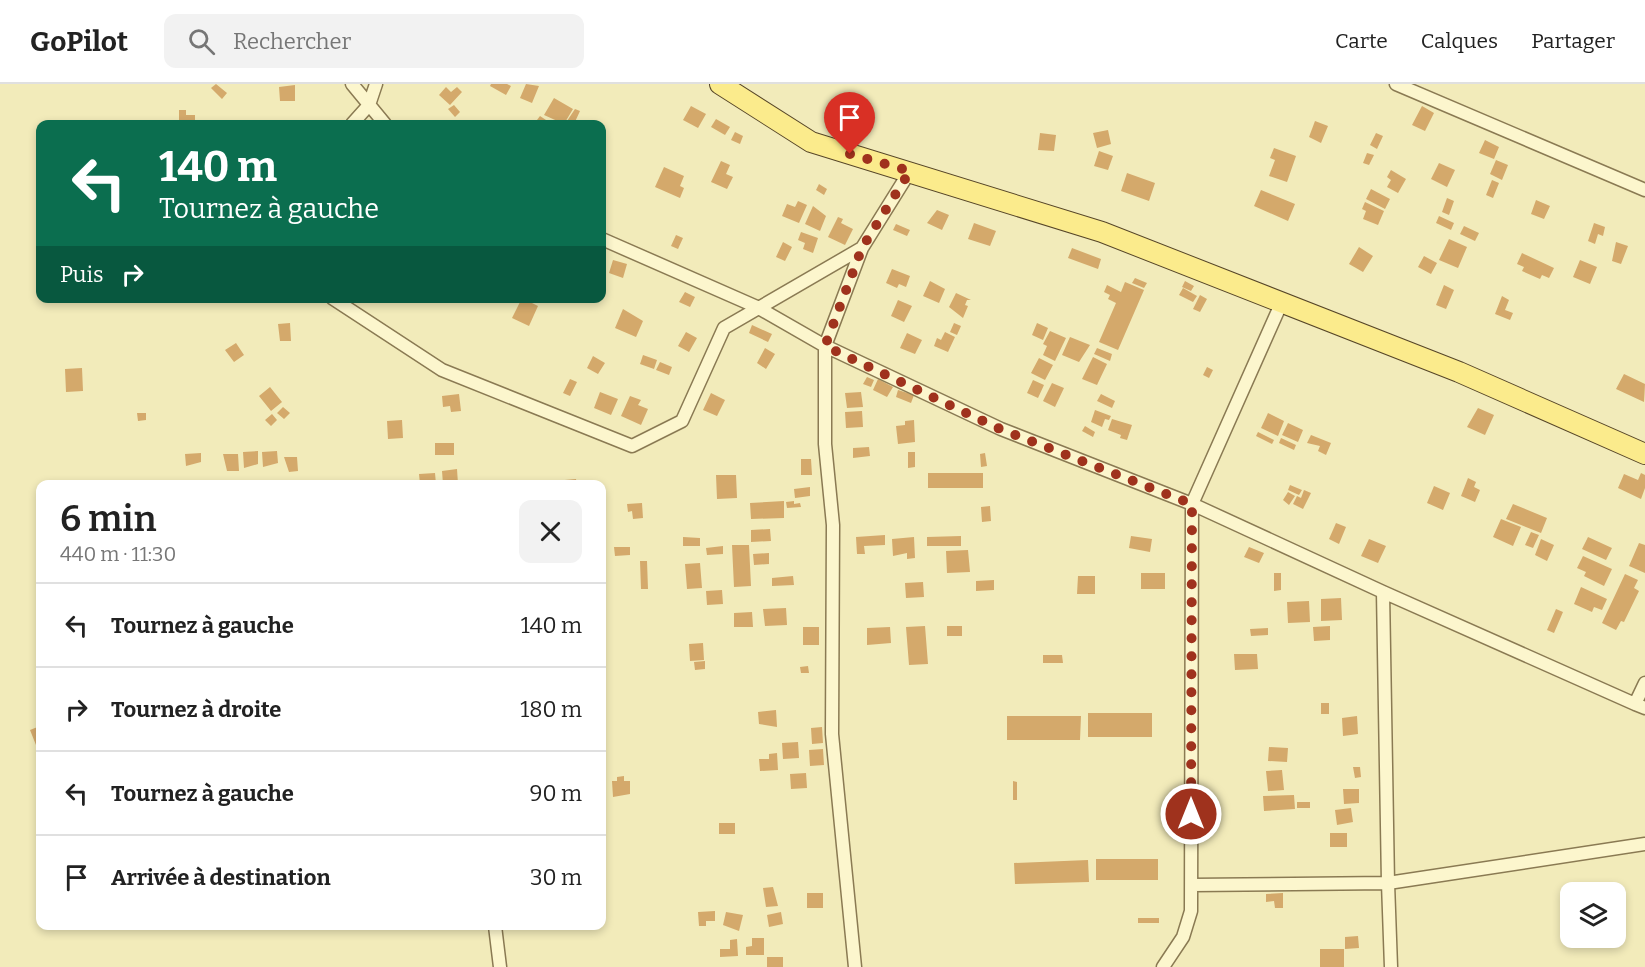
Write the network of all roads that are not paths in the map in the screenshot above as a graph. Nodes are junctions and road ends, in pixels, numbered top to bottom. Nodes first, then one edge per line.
1 (352, 84) edge
2 (376, 84) edge
3 (720, 84) edge
4 (1396, 84) edge
5 (369, 105) junction
6 (356, 120) edge
7 (382, 120) edge
8 (910, 171) junction
9 (1645, 190) edge
10 (606, 241) edge
11 (862, 248) junction
12 (340, 303) edge
13 (1281, 304) junction
14 (757, 307) junction
15 (825, 346) junction
16 (1645, 454) edge
17 (1192, 504) junction
18 (1383, 592) junction
19 (1645, 683) edge
20 (1640, 706) edge
21 (1645, 844) edge
22 (1388, 883) junction
23 (1192, 885) junction
24 (495, 930) edge
25 (500, 967) edge
26 (855, 967) edge
27 (1163, 967) edge
28 (1391, 967) edge

1 - 5 street
2 - 5 street
3 - 8 main road
4 - 9 street
5 - 6 street
5 - 7 street
8 - 11 street
8 - 13 main road
10 - 14 street
11 - 14 street
11 - 15 street
12 - 14 street
13 - 16 main road
13 - 17 street
14 - 15 street
15 - 17 street
15 - 26 street
17 - 18 street
17 - 23 street
18 - 20 street
18 - 22 street
19 - 20 street
21 - 22 street
22 - 23 street
22 - 28 street
23 - 27 street
24 - 25 street

